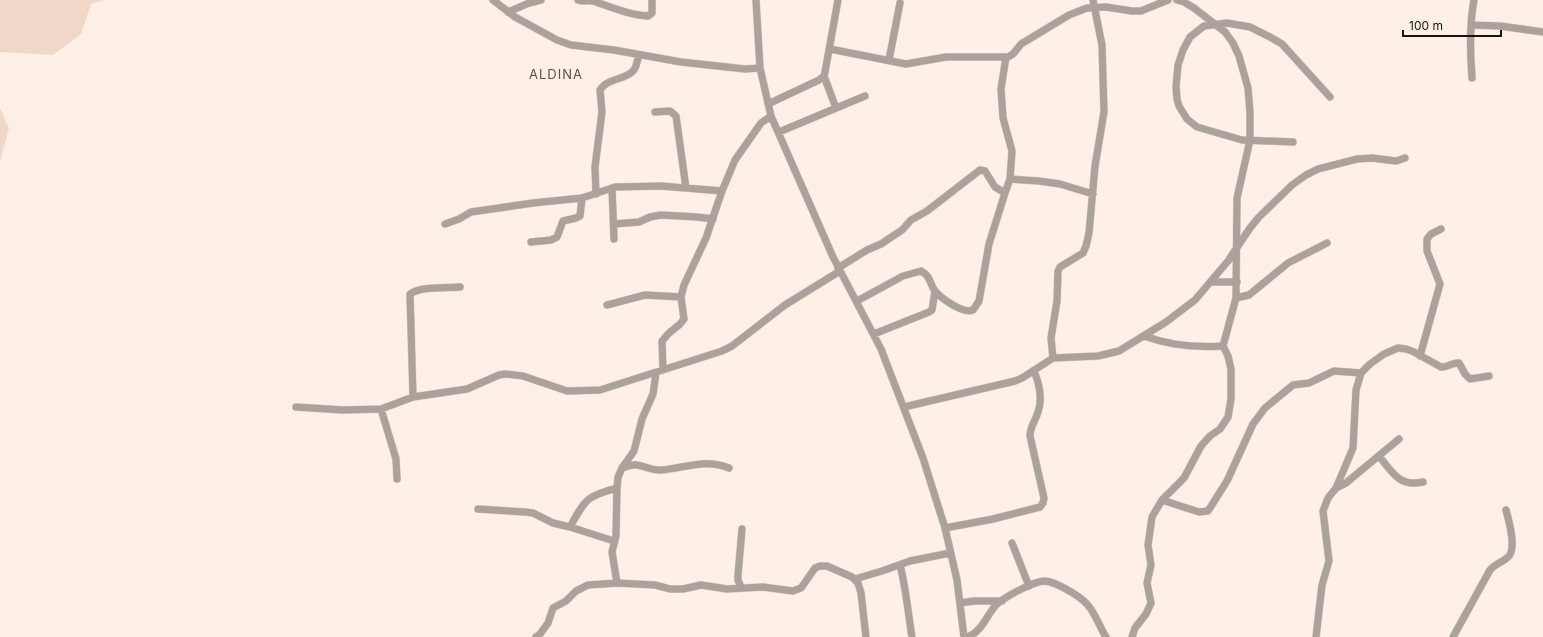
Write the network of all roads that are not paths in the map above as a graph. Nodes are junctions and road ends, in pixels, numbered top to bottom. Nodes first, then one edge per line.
1 (493, 0) edge
2 (541, 0) edge
3 (578, 0) edge
4 (652, 0) edge
5 (756, 0) edge
6 (838, 0) edge
7 (1168, 0) edge
8 (1474, 0) edge
9 (1181, 1) edge
10 (900, 3) dead end
11 (1094, 3) edge
12 (508, 12) junction
13 (1216, 25) junction
14 (1471, 25) junction
15 (1543, 32) edge
16 (830, 49) junction
17 (639, 55) junction
18 (1006, 57) junction
19 (888, 60) junction
20 (760, 68) junction
21 (824, 76) junction
22 (1472, 78) dead end
23 (865, 96) dead end
24 (1330, 97) dead end
25 (768, 104) junction
26 (836, 108) junction
27 (655, 112) dead end
28 (771, 116) junction
29 (779, 132) junction
30 (1250, 140) junction
31 (1293, 142) dead end
32 (1405, 158) dead end
33 (1010, 179) junction
34 (612, 188) junction
35 (686, 188) junction
36 (722, 191) junction
37 (1005, 193) junction
38 (596, 194) junction
39 (1093, 194) junction
40 (582, 198) junction
41 (713, 219) junction
42 (445, 224) dead end
43 (614, 224) junction
44 (1441, 229) dead end
45 (614, 239) dead end
46 (531, 242) dead end
47 (1327, 243) dead end
48 (1237, 249) junction
49 (839, 269) junction
50 (1211, 282) junction
51 (1237, 282) junction
52 (460, 287) dead end
53 (935, 291) junction
54 (681, 297) junction
55 (1236, 298) junction
56 (857, 301) junction
57 (607, 305) dead end
58 (874, 334) junction
59 (1144, 336) junction
60 (1223, 346) junction
61 (1420, 356) junction
62 (1053, 358) junction
63 (663, 370) junction
64 (1034, 371) junction
65 (656, 373) junction
66 (1362, 373) junction
67 (1489, 376) dead end
68 (413, 398) junction
69 (296, 407) dead end
70 (904, 407) junction
71 (381, 409) junction
72 (1399, 439) dead end
73 (633, 453) junction
74 (1379, 456) junction
75 (637, 465) junction
76 (622, 468) junction
77 (729, 468) dead end
78 (397, 479) dead end
79 (1423, 482) dead end
80 (617, 488) junction
81 (1336, 488) junction
82 (1162, 500) junction
83 (478, 509) dead end
84 (1506, 510) dead end
85 (570, 527) junction
86 (946, 528) junction
87 (742, 530) dead end
88 (614, 541) junction
89 (1012, 543) dead end
90 (950, 553) junction
91 (900, 564) junction
92 (855, 579) junction
93 (617, 583) junction
94 (1029, 586) junction
95 (741, 587) junction
96 (1002, 601) junction
97 (960, 603) junction
98 (536, 637) edge
99 (866, 637) edge
100 (912, 637) edge
101 (964, 637) edge
102 (968, 637) edge
103 (1106, 637) edge
104 (1132, 637) edge
105 (1316, 637) edge
106 (1453, 637) edge

1 - 12 street
2 - 12 street
3 - 4 street
5 - 20 street
6 - 16 street
7 - 11 street
8 - 14 street
9 - 13 street
10 - 19 street
11 - 18 street
11 - 39 street
12 - 17 street
13 - 24 street
13 - 30 street
13 - 30 street
14 - 15 street
14 - 22 street
16 - 19 street
16 - 21 street
17 - 20 street
17 - 38 street
18 - 19 street
18 - 33 street
20 - 25 street
21 - 25 street
21 - 26 street
23 - 26 street
25 - 28 street
26 - 29 street
27 - 35 street
28 - 29 street
28 - 36 street
29 - 49 street
30 - 31 street
30 - 48 street
32 - 48 street
33 - 37 street
33 - 39 street
34 - 35 street
34 - 38 street
34 - 43 street
35 - 36 street
36 - 41 street
37 - 49 street
37 - 53 street
38 - 40 street
39 - 62 street
40 - 42 street
40 - 46 street
41 - 43 street
41 - 54 street
43 - 45 street
44 - 61 street
47 - 55 street
48 - 50 street
48 - 51 street
49 - 56 street
49 - 63 street
50 - 51 street
50 - 59 street
51 - 55 street
52 - 68 street
53 - 56 street
53 - 58 street
54 - 57 street
54 - 63 street
55 - 60 street
56 - 58 street
58 - 70 street
59 - 60 street
59 - 62 street
60 - 82 street
61 - 66 street
61 - 67 street
62 - 64 street
63 - 65 street
64 - 70 street
64 - 86 street
65 - 68 street
65 - 73 street
66 - 81 street
66 - 82 street
68 - 71 street
69 - 71 street
70 - 86 street
71 - 78 street
72 - 74 street
73 - 75 street
73 - 76 street
74 - 79 street
74 - 81 street
75 - 76 street
75 - 77 street
76 - 80 street
80 - 85 street
80 - 88 street
81 - 105 street
82 - 104 street
83 - 85 street
84 - 106 street
85 - 88 street
86 - 90 street
87 - 95 street
88 - 93 street
89 - 94 street
90 - 91 street
90 - 97 street
91 - 92 street
91 - 100 street
92 - 95 street
92 - 99 street
93 - 95 street
93 - 98 street
94 - 96 street
94 - 103 street
96 - 97 street
96 - 102 street
97 - 101 street

